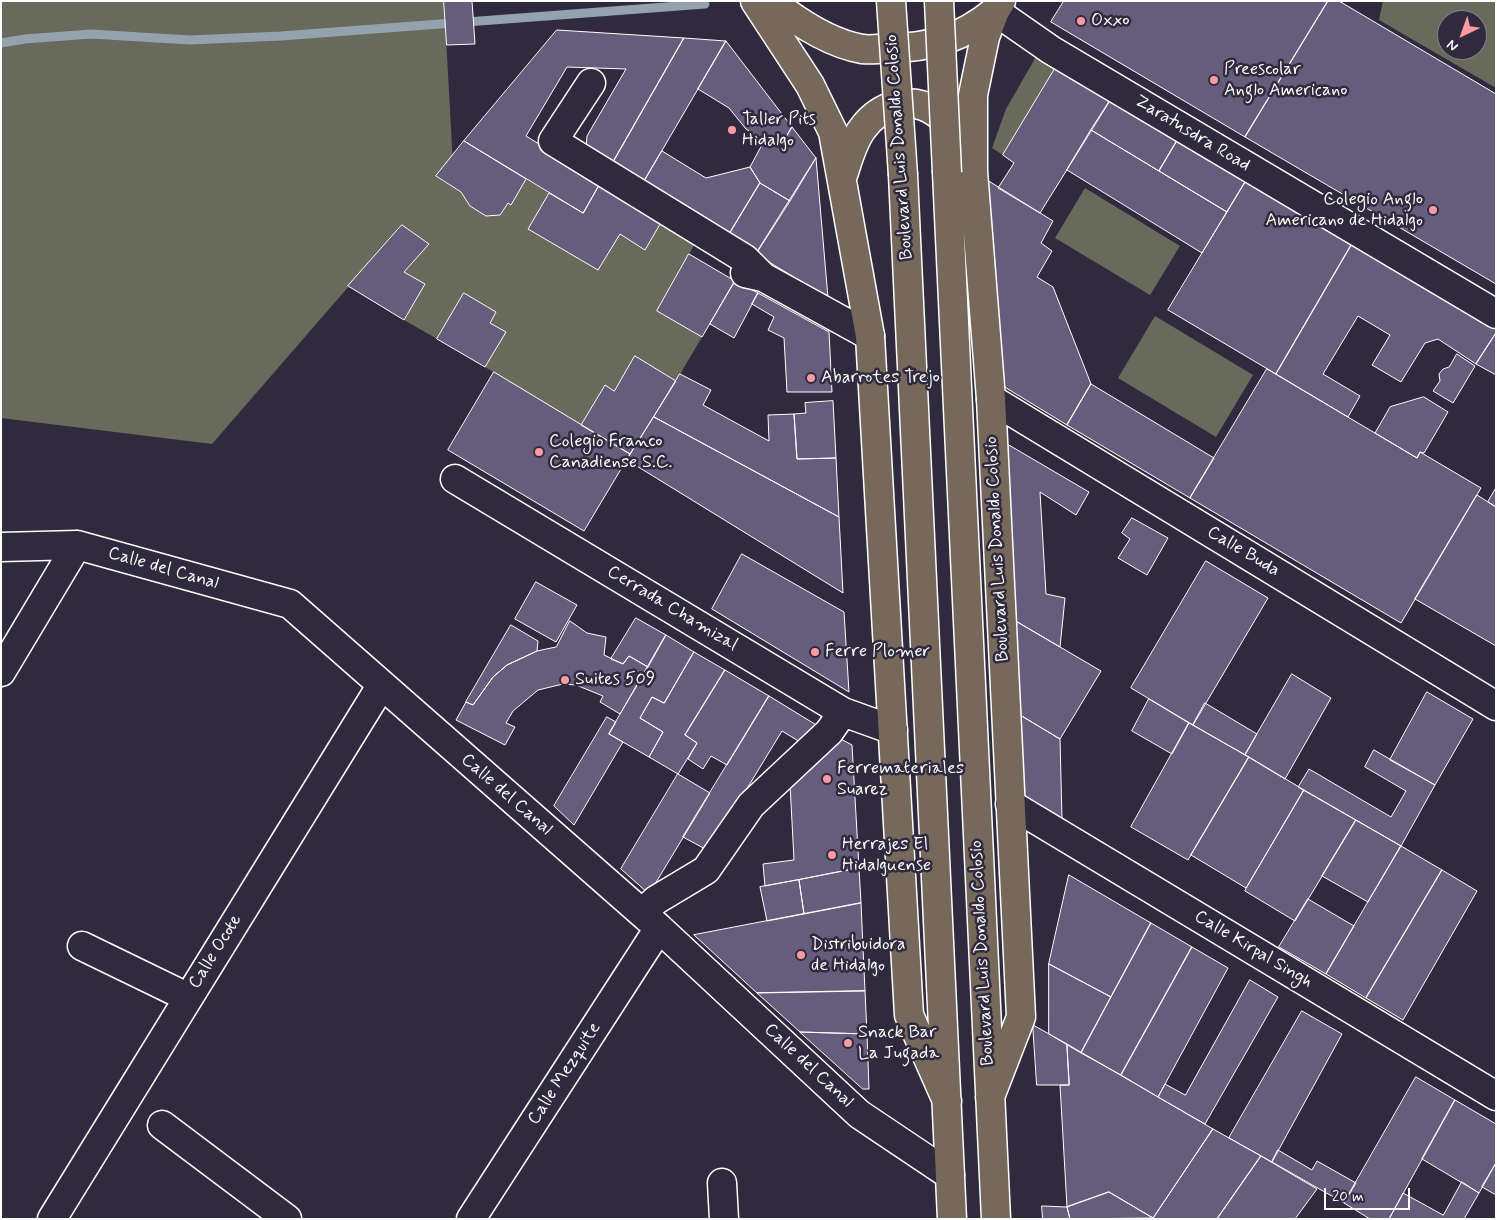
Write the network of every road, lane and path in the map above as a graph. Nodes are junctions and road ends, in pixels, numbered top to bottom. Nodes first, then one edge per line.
1 (755, 1) edge
2 (771, 1) edge
3 (891, 1) edge
4 (939, 1) edge
5 (998, 6) edge
6 (592, 83) dead end
7 (973, 171) junction
8 (842, 178) junction
9 (1496, 314) edge
10 (870, 336) junction
11 (990, 399) junction
12 (455, 479) dead end
13 (77, 545) junction
14 (1, 546) edge
15 (1, 672) edge
16 (381, 686) junction
17 (1496, 706) edge
18 (843, 712) junction
19 (893, 730) junction
20 (1010, 804) junction
21 (650, 921) junction
22 (82, 946) dead end
23 (187, 997) junction
24 (990, 1096) junction
25 (1496, 1096) edge
26 (947, 1101) junction
27 (162, 1125) dead end
28 (950, 1175) junction
29 (722, 1183) dead end
30 (52, 1219) edge
31 (287, 1219) edge
32 (471, 1219) edge
33 (724, 1219) edge
34 (952, 1219) edge
35 (996, 1219) edge

1 - 8 main road, Boulevard Luis Donaldo Colosio
2 - 5 main road
3 - 26 main road, Boulevard Luis Donaldo Colosio, bridge
4 - 24 main road, Boulevard Luis Donaldo Colosio, bridge
5 - 7 main road, Boulevard Luis Donaldo Colosio
5 - 9 street, Zaratusdra Road
6 - 10 street
7 - 8 main road
7 - 11 main road, Boulevard Luis Donaldo Colosio
8 - 10 main road, Boulevard Luis Donaldo Colosio
10 - 19 main road, Boulevard Luis Donaldo Colosio
11 - 17 street, Calle Buda
11 - 20 main road, Boulevard Luis Donaldo Colosio
12 - 18 street, Cerrada Chamizal
13 - 14 street, Calle del Canal
13 - 15 street
13 - 16 street, Calle del Canal
16 - 21 street, Calle del Canal
16 - 23 street, Calle Ocote
18 - 19 street, Cerrada Chamizal
18 - 21 street, Calle Mezquite
19 - 26 main road, Boulevard Luis Donaldo Colosio
20 - 24 main road, Boulevard Luis Donaldo Colosio
20 - 25 street, Calle Kirpal Singh
21 - 28 street, Calle del Canal
21 - 32 street, Calle Mezquite
22 - 23 street
23 - 30 street, Calle Ocote
24 - 35 main road, Boulevard Luis Donaldo Colosio
26 - 28 main road, Boulevard Luis Donaldo Colosio
27 - 31 street
28 - 34 main road, Boulevard Luis Donaldo Colosio
29 - 33 street

